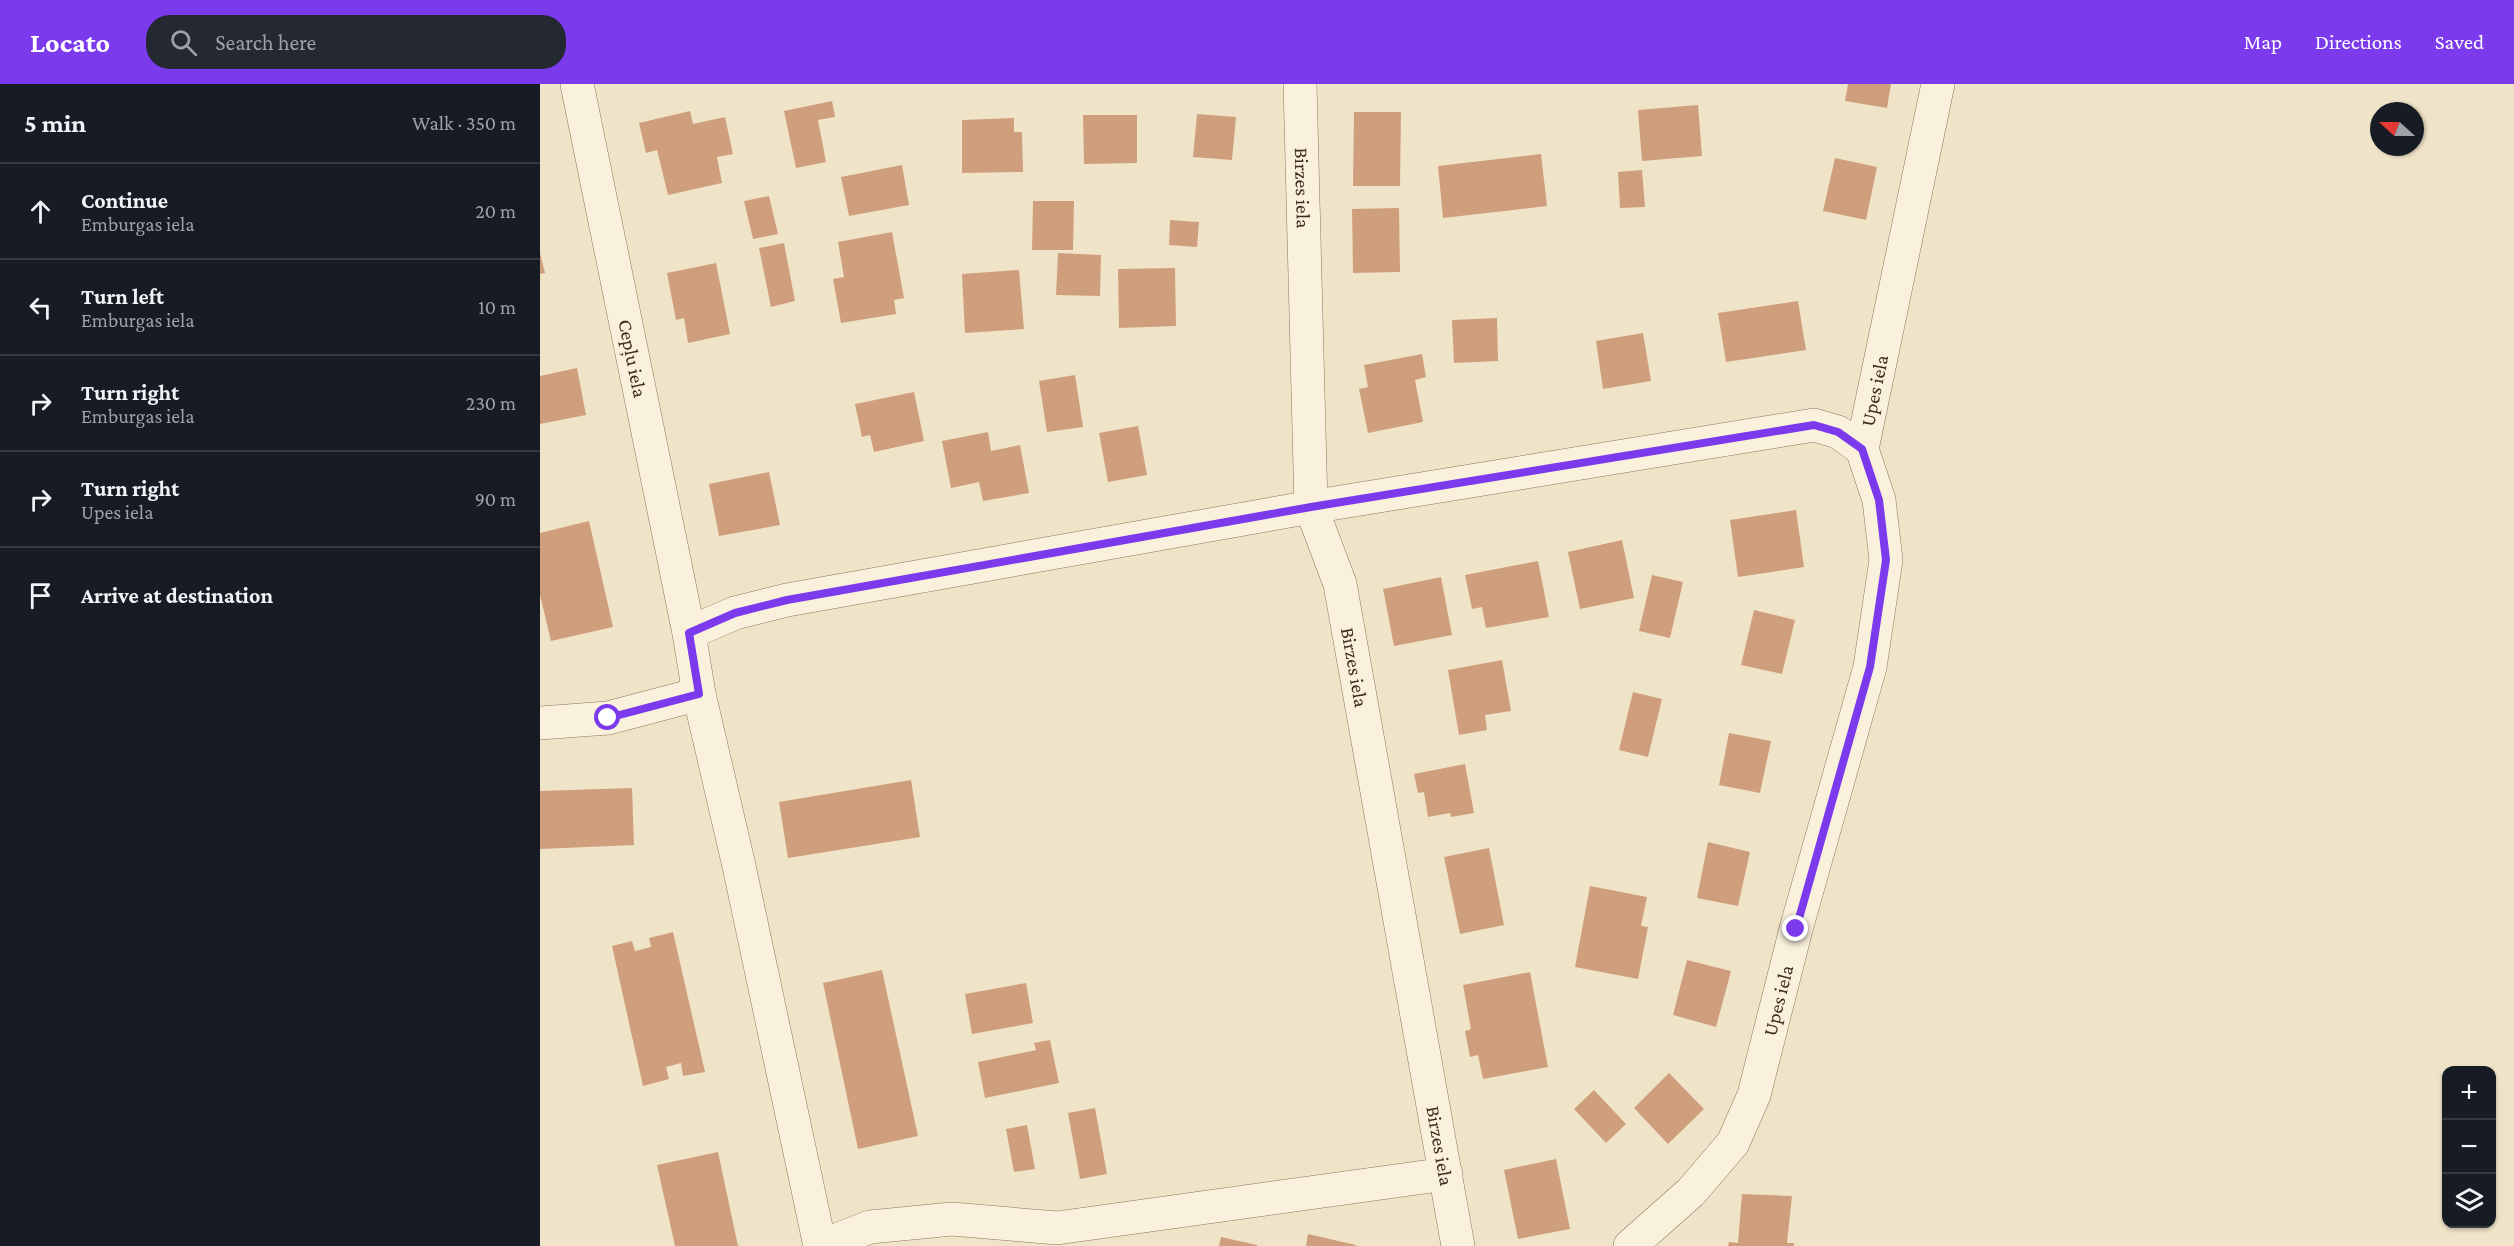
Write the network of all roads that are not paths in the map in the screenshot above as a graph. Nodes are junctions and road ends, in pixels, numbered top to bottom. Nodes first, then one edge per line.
1 (578, 84) edge
2 (1300, 84) edge
3 (1938, 84) edge
4 (1862, 449) junction
5 (1311, 507) junction
6 (689, 633) junction
7 (699, 694) junction
8 (540, 723) edge
9 (1446, 1174) junction
10 (820, 1246) edge
11 (1458, 1246) edge
12 (1630, 1246) edge

1 - 6 street, Cepļu iela
2 - 5 street, Birzes iela
3 - 4 street, Upes iela
4 - 5 street
4 - 12 street, Upes iela
5 - 6 street
5 - 9 street, Birzes iela
6 - 7 street, Cepļu iela
7 - 8 street
7 - 10 street, Cepļu iela
9 - 10 street
9 - 11 street, Birzes iela

